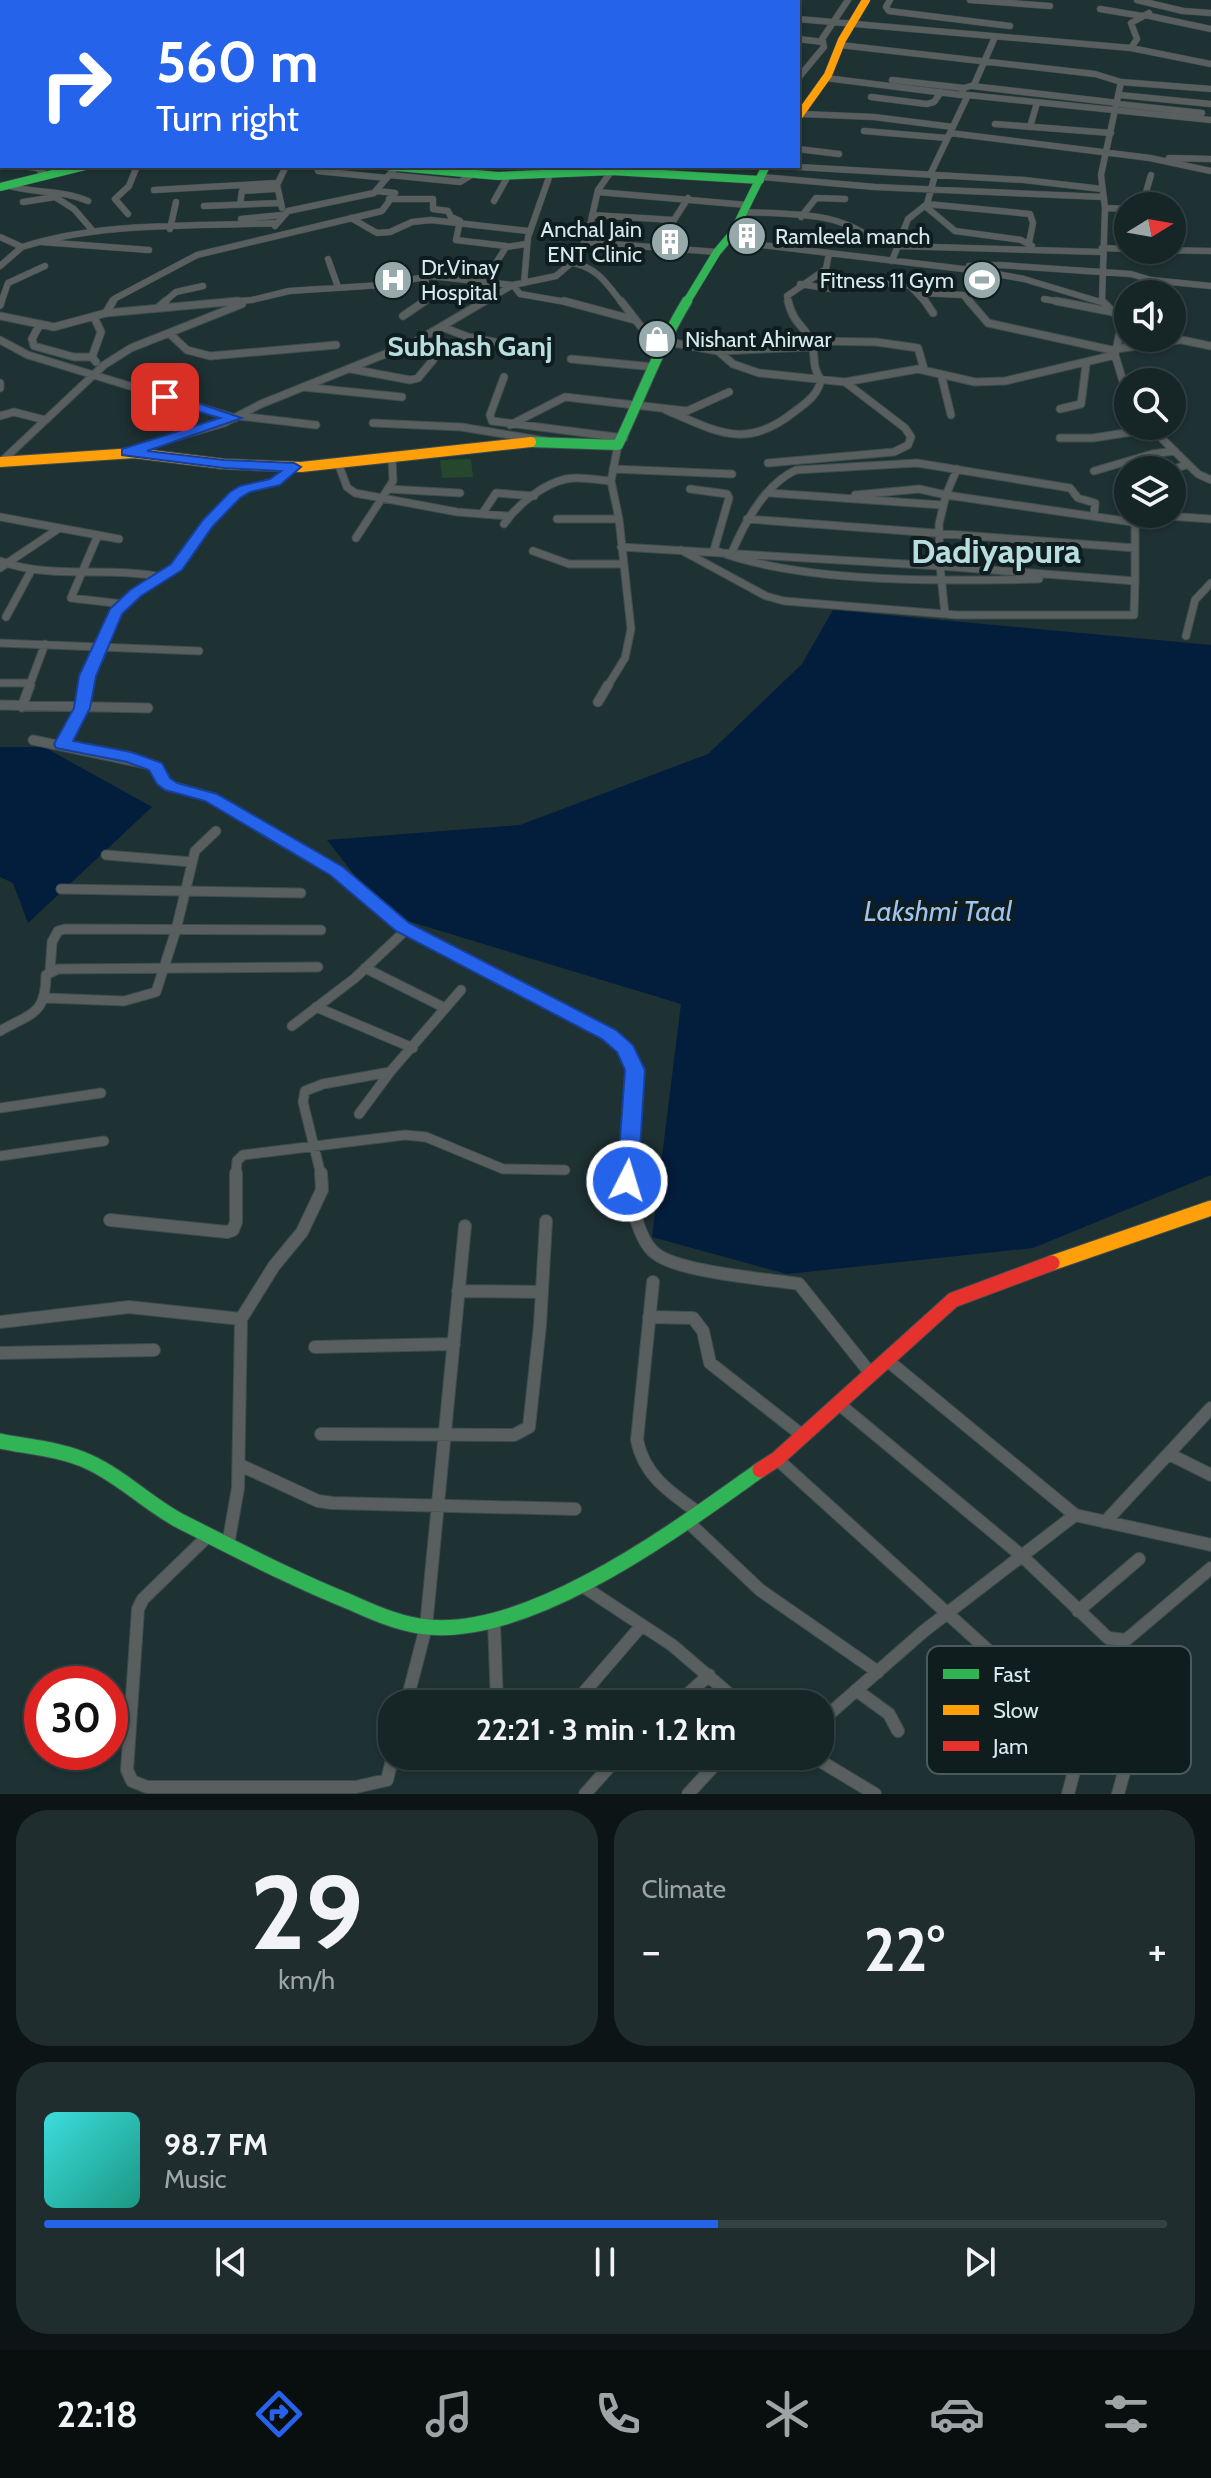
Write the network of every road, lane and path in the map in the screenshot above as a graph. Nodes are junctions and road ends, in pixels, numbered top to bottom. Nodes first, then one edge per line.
1 (848, 0) edge
2 (866, 0) edge
3 (890, 0) edge
4 (970, 0) edge
5 (1137, 0) edge
6 (1050, 6) dead end
7 (1155, 6) junction
8 (1100, 9) dead end
9 (1211, 13) edge
10 (1144, 16) junction
11 (800, 19) edge
12 (831, 21) junction
13 (853, 22) junction
14 (1010, 26) dead end
15 (1211, 29) edge
16 (995, 37) junction
17 (800, 39) edge
18 (823, 42) junction
19 (840, 45) junction
20 (1131, 48) junction
21 (984, 61) junction
22 (1211, 64) edge
23 (800, 74) edge
24 (828, 76) junction
25 (1121, 82) junction
26 (972, 86) junction
27 (1211, 89) edge
28 (941, 92) junction
29 (964, 93) junction
30 (1120, 95) junction
31 (871, 97) dead end
32 (1037, 103) junction
33 (1211, 104) edge
34 (1117, 106) junction
35 (1211, 114) edge
36 (800, 115) edge
37 (1211, 120) edge
38 (995, 124) dead end
39 (1030, 127) junction
40 (864, 131) dead end
41 (950, 133) junction
42 (1111, 133) junction
43 (800, 149) edge
44 (1107, 152) junction
45 (839, 154) dead end
46 (1158, 159) junction
47 (1211, 159) edge
48 (800, 167) edge
49 (37, 168) edge
50 (76, 168) edge
51 (136, 168) edge
52 (285, 168) edge
53 (317, 168) edge
54 (613, 168) edge
55 (552, 169) edge
56 (391, 170) edge
57 (1211, 171) edge
58 (762, 174) edge
59 (46, 175) junction
60 (933, 175) junction
61 (1151, 175) dead end
62 (508, 176) junction
63 (3, 186) edge
64 (278, 186) junction
65 (931, 189) junction
66 (1102, 189) junction
67 (154, 190) dead end
68 (377, 191) junction
69 (598, 192) junction
70 (1146, 192) edge
71 (1103, 197) junction
72 (688, 198) junction
73 (389, 199) junction
74 (845, 199) dead end
75 (88, 201) dead end
76 (494, 201) dead end
77 (23, 202) dead end
78 (176, 202) dead end
79 (280, 203) junction
80 (240, 205) junction
81 (926, 205) junction
82 (204, 206) dead end
83 (746, 208) junction
84 (1105, 208) junction
85 (1114, 208) edge
86 (128, 214) dead end
87 (283, 214) junction
88 (592, 215) junction
89 (801, 217) junction
90 (351, 218) junction
91 (460, 221) junction
92 (277, 223) junction
93 (168, 228) junction
94 (937, 229) dead end
95 (952, 230) junction
96 (93, 231) junction
97 (528, 231) junction
98 (829, 234) dead end
99 (275, 235) junction
100 (0, 237) edge
101 (870, 238) junction
102 (728, 241) junction
103 (38, 242) junction
104 (584, 242) junction
105 (898, 243) junction
106 (1029, 243) junction
107 (526, 244) junction
108 (506, 246) junction
109 (22, 247) junction
110 (984, 249) junction
111 (149, 250) dead end
112 (1038, 250) junction
113 (1102, 250) junction
114 (1114, 250) edge
115 (1186, 251) edge
116 (1211, 251) edge
117 (717, 252) junction
118 (829, 253) junction
119 (328, 259) dead end
120 (892, 261) junction
121 (496, 263) dead end
122 (573, 263) junction
123 (983, 265) junction
124 (0, 266) edge
125 (45, 266) dead end
126 (945, 267) junction
127 (1102, 272) junction
128 (425, 278) junction
129 (524, 283) junction
130 (800, 284) junction
131 (513, 285) junction
132 (203, 286) dead end
133 (1211, 286) edge
134 (338, 287) junction
135 (919, 293) junction
136 (1044, 299) dead end
137 (252, 300) junction
138 (1102, 301) junction
139 (0, 305) edge
140 (158, 308) junction
141 (1113, 312) joint
142 (106, 313) junction
143 (933, 313) dead end
144 (0, 316) edge
145 (403, 316) dead end
146 (94, 317) junction
147 (635, 320) junction
148 (40, 324) junction
149 (442, 327) junction
150 (170, 334) junction
151 (665, 338) junction
152 (0, 340) edge
153 (1186, 341) edge
154 (811, 344) junction
155 (336, 345) dead end
156 (1211, 346) edge
157 (520, 347) dead end
158 (718, 351) junction
159 (1114, 352) edge
160 (1116, 352) joint
161 (92, 357) junction
162 (571, 359) dead end
163 (433, 360) dead end
164 (1086, 365) junction
165 (102, 367) junction
166 (654, 367) junction
167 (1120, 368) edge
168 (351, 369) junction
169 (924, 369) junction
170 (91, 374) junction
171 (941, 374) junction
172 (504, 377) dead end
173 (821, 380) junction
174 (845, 382) junction
175 (303, 387) junction
176 (729, 392) dead end
177 (402, 397) dead end
178 (636, 407) junction
179 (1060, 409) dead end
180 (666, 410) junction
181 (951, 415) dead end
182 (0, 416) edge
183 (237, 417) junction
184 (45, 420) junction
185 (373, 423) dead end
186 (316, 425) dead end
187 (510, 425) junction
188 (1114, 434) edge
189 (1060, 438) dead end
190 (1164, 440) edge
191 (621, 442) junction
192 (554, 443) junction
193 (1175, 451) junction
194 (127, 452) junction
195 (392, 457) junction
196 (1, 461) edge
197 (338, 463) junction
198 (768, 463) dead end
199 (1188, 464) joint
200 (294, 467) junction
201 (613, 469) junction
202 (957, 469) junction
203 (1094, 471) dead end
204 (732, 474) dead end
205 (1211, 480) edge
206 (611, 481) junction
207 (690, 489) dead end
208 (386, 493) junction
209 (460, 493) dead end
210 (770, 493) junction
211 (946, 495) junction
212 (534, 496) junction
213 (833, 497) junction
214 (942, 505) junction
215 (482, 514) junction
216 (1094, 516) junction
217 (0, 517) edge
218 (1186, 517) edge
219 (557, 519) dead end
220 (619, 519) junction
221 (747, 519) junction
222 (1211, 519) edge
223 (58, 529) junction
224 (936, 534) junction
225 (98, 535) junction
226 (356, 538) dead end
227 (119, 539) dead end
228 (621, 547) junction
229 (678, 548) junction
230 (1135, 548) junction
231 (714, 550) junction
232 (533, 551) dead end
233 (732, 552) junction
234 (2, 564) edge
235 (624, 564) junction
236 (943, 566) junction
237 (32, 569) junction
238 (82, 571) junction
239 (161, 577) junction
240 (1070, 577) junction
241 (943, 580) junction
242 (1135, 581) junction
243 (1211, 583) edge
244 (123, 604) junction
245 (945, 614) junction
246 (6, 617) dead end
247 (1186, 636) dead end
248 (0, 643) edge
249 (45, 644) junction
250 (99, 646) junction
251 (199, 651) dead end
252 (0, 683) edge
253 (30, 683) junction
254 (598, 702) dead end
255 (0, 705) edge
256 (22, 707) junction
257 (82, 708) junction
258 (148, 708) dead end
259 (33, 740) dead end
260 (62, 744) junction
261 (216, 831) dead end
262 (106, 855) dead end
263 (192, 862) junction
264 (61, 889) dead end
265 (186, 891) junction
266 (301, 893) dead end
267 (407, 929) junction
268 (176, 930) junction
269 (321, 930) dead end
270 (318, 967) dead end
271 (365, 968) junction
272 (162, 969) junction
273 (50, 971) junction
274 (461, 990) dead end
275 (46, 998) junction
276 (316, 1007) junction
277 (445, 1008) junction
278 (292, 1026) dead end
279 (0, 1031) edge
280 (413, 1048) junction
281 (390, 1072) junction
282 (101, 1093) dead end
283 (0, 1108) edge
284 (359, 1114) dead end
285 (104, 1141) dead end
286 (315, 1146) junction
287 (0, 1156) edge
288 (565, 1170) dead end
289 (1211, 1208) edge
290 (110, 1220) dead end
291 (546, 1221) dead end
292 (465, 1226) dead end
293 (653, 1282) dead end
294 (458, 1291) junction
295 (542, 1292) junction
296 (649, 1317) junction
297 (241, 1319) junction
298 (0, 1322) edge
299 (454, 1344) junction
300 (315, 1347) dead end
301 (154, 1350) dead end
302 (0, 1353) edge
303 (887, 1360) junction
304 (871, 1374) junction
305 (839, 1404) junction
306 (1211, 1408) edge
307 (321, 1434) dead end
308 (445, 1435) junction
309 (803, 1436) junction
310 (0, 1441) edge
311 (1169, 1454) junction
312 (777, 1459) junction
313 (240, 1465) junction
314 (1211, 1475) edge
315 (438, 1508) junction
316 (575, 1509) dead end
317 (699, 1513) junction
318 (1075, 1515) junction
319 (687, 1521) junction
320 (1105, 1522) junction
321 (209, 1535) junction
322 (228, 1545) junction
323 (1211, 1545) edge
324 (1022, 1556) junction
325 (1139, 1559) dead end
326 (1211, 1568) edge
327 (581, 1585) junction
328 (1078, 1611) junction
329 (949, 1612) junction
330 (494, 1621) junction
331 (642, 1625) junction
332 (426, 1627) junction
333 (986, 1646) edge
334 (878, 1672) junction
335 (709, 1675) junction
336 (410, 1690) edge
337 (496, 1690) edge
338 (586, 1690) edge
339 (692, 1690) edge
340 (726, 1690) edge
341 (856, 1690) junction
342 (834, 1710) edge
343 (898, 1731) dead end
344 (834, 1769) edge
345 (606, 1770) edge
346 (710, 1770) edge
347 (1073, 1774) edge
348 (1124, 1774) edge
349 (385, 1787) edge
350 (327, 1791) edge
351 (585, 1794) edge
352 (688, 1794) edge
353 (875, 1794) edge
354 (1068, 1794) edge
355 (1118, 1794) edge

1 - 12 street
2 - 13 main road
3 - 14 street
4 - 6 street
5 - 7 street
7 - 9 street
7 - 10 street
8 - 10 street
10 - 15 street
10 - 20 street
11 - 12 street
12 - 13 street
12 - 18 street
13 - 16 street
13 - 19 main road
16 - 20 street
16 - 21 street
17 - 18 street
18 - 23 street
19 - 21 street
19 - 24 main road
20 - 22 street
21 - 25 street
21 - 26 street
24 - 28 street
24 - 29 street
24 - 36 main road
25 - 27 street
25 - 30 street
26 - 29 street
26 - 34 street
28 - 29 street
28 - 31 street
29 - 32 street
29 - 41 street
30 - 33 street
30 - 34 street
32 - 34 street
32 - 39 street
34 - 35 street
34 - 37 street
34 - 42 street
36 - 41 street
38 - 39 street
39 - 42 street
40 - 41 street
41 - 44 street
41 - 60 street
42 - 44 street
43 - 45 street
44 - 46 street
44 - 66 street
46 - 47 street
46 - 57 street
48 - 60 street
49 - 59 street
50 - 59 main road
51 - 86 street
52 - 64 street
53 - 56 street
54 - 55 main road
54 - 58 main road
54 - 69 street
55 - 62 main road
55 - 97 street
56 - 62 main road
56 - 68 street
58 - 65 street
58 - 83 main road
59 - 63 main road
60 - 65 street
60 - 66 street
61 - 70 street
62 - 76 street
63 - 75 street
64 - 67 street
64 - 79 street
64 - 80 street
65 - 71 street
65 - 81 street
66 - 71 street
68 - 73 street
68 - 87 street
69 - 72 street
69 - 88 street
71 - 84 street
72 - 83 street
72 - 88 street
73 - 90 street
73 - 91 street
74 - 89 street
77 - 96 street
78 - 93 street
79 - 80 street
79 - 87 street
80 - 82 street
81 - 95 street
81 - 105 street
81 - 106 street
83 - 89 street
83 - 102 main road
84 - 85 street
84 - 113 street
87 - 92 street
87 - 93 street
88 - 104 street
89 - 101 street
90 - 91 street
90 - 99 street
91 - 97 street
91 - 108 street
92 - 93 street
92 - 99 street
93 - 96 street
94 - 95 street
95 - 106 street
96 - 103 street
97 - 107 street
98 - 101 street
99 - 142 street
100 - 109 street
101 - 105 street
102 - 117 main road
102 - 118 street
103 - 109 street
103 - 111 street
104 - 117 street
104 - 122 street
105 - 110 street
105 - 120 street
106 - 112 street
107 - 108 street
107 - 129 street
108 - 121 street
109 - 124 street
110 - 112 street
110 - 123 street
112 - 113 street
113 - 114 street
113 - 127 street
115 - 116 street
117 - 151 main road
118 - 120 street
118 - 130 street
119 - 134 street
120 - 126 street
122 - 129 street
122 - 147 street
123 - 126 street
123 - 127 street
125 - 139 street
126 - 138 street
127 - 133 street
127 - 138 street
128 - 131 street
128 - 134 street
128 - 145 street
129 - 131 street
130 - 135 street
130 - 154 street
131 - 147 street
131 - 149 street
132 - 140 street
134 - 137 street
135 - 143 street
135 - 159 street
136 - 141 street
137 - 140 street
137 - 150 street
138 - 141 street
140 - 142 street
142 - 146 street
144 - 148 street
146 - 148 street
146 - 161 street
147 - 151 street
148 - 161 street
149 - 157 street
149 - 168 street
150 - 155 street
150 - 165 street
151 - 158 street
151 - 166 main road
152 - 170 street
153 - 156 street
154 - 158 street
154 - 169 street
154 - 173 street
158 - 173 street
160 - 164 street
160 - 167 street
161 - 165 street
162 - 166 street
163 - 168 street
164 - 171 street
164 - 179 street
165 - 170 street
166 - 178 main road
168 - 175 street
169 - 171 street
169 - 174 street
170 - 183 street
170 - 184 street
171 - 181 street
172 - 187 street
173 - 174 street
173 - 180 street
174 - 198 street
175 - 177 street
175 - 183 street
176 - 180 street
178 - 180 street
178 - 187 street
178 - 191 main road
182 - 184 street
183 - 186 street
183 - 194 street
184 - 196 street
185 - 192 street
187 - 191 street
188 - 189 street
190 - 193 street
191 - 192 main road
191 - 201 street
192 - 195 main road
193 - 199 street
193 - 203 street
194 - 196 main road
194 - 200 main road
195 - 197 main road
195 - 208 street
197 - 200 main road
197 - 208 street
199 - 205 street
200 - 239 street
201 - 204 street
201 - 206 street
202 - 210 street
202 - 211 street
202 - 216 street
206 - 212 street
206 - 220 street
207 - 231 street
208 - 209 street
208 - 215 street
208 - 226 street
210 - 213 street
210 - 221 street
211 - 213 street
211 - 214 street
211 - 216 street
212 - 215 street
212 - 215 street
213 - 214 street
214 - 224 street
216 - 230 street
217 - 223 street
218 - 222 street
219 - 220 street
220 - 228 street
221 - 224 street
221 - 233 street
223 - 225 street
223 - 234 street
224 - 230 street
224 - 236 street
225 - 227 street
225 - 238 street
228 - 229 street
228 - 235 street
229 - 231 street
229 - 245 street
230 - 242 street
231 - 233 street
231 - 241 street
232 - 235 street
233 - 236 street
234 - 237 street
235 - 254 street
236 - 240 street
236 - 241 street
237 - 238 street
237 - 246 street
238 - 239 street
238 - 244 street
239 - 244 street
240 - 241 street
240 - 242 street
241 - 245 street
242 - 245 street
243 - 247 street
244 - 250 street
248 - 249 street
249 - 250 street
249 - 253 street
250 - 251 street
250 - 257 street
252 - 253 street
253 - 256 street
255 - 256 street
256 - 257 street
257 - 258 street
257 - 260 street
259 - 260 street
260 - 267 street
261 - 263 street
262 - 263 street
263 - 265 street
264 - 265 street
265 - 266 street
265 - 268 street
267 - 271 street
267 - 304 street
268 - 269 street
268 - 272 street
268 - 273 street
270 - 272 street
271 - 276 street
271 - 277 street
272 - 273 street
272 - 275 street
273 - 275 street
274 - 277 street
275 - 279 street
276 - 278 street
276 - 280 street
277 - 280 street
280 - 281 street
281 - 284 street
281 - 286 street
282 - 283 street
285 - 287 street
286 - 288 street
286 - 290 street
286 - 297 street
289 - 303 main road
291 - 295 street
292 - 294 street
293 - 296 street
294 - 295 street
294 - 299 street
295 - 308 street
296 - 309 street
296 - 317 street
297 - 298 street
297 - 313 street
299 - 300 street
299 - 308 street
301 - 302 street
303 - 304 main road
303 - 318 street
304 - 305 main road
305 - 309 main road
305 - 324 street
306 - 311 street
307 - 308 street
308 - 315 street
309 - 312 main road
310 - 321 main road
311 - 314 street
311 - 320 street
312 - 317 main road
312 - 329 street
313 - 315 street
313 - 322 street
315 - 316 street
315 - 332 street
317 - 319 main road
318 - 320 street
318 - 324 street
319 - 327 main road
319 - 334 street
320 - 323 street
321 - 322 main road
321 - 350 street
322 - 332 main road
324 - 328 street
324 - 329 street
325 - 328 street
326 - 328 street
327 - 330 main road
327 - 331 street
329 - 333 street
329 - 334 street
330 - 332 main road
330 - 337 street
331 - 335 street
331 - 338 street
332 - 336 street
334 - 341 street
335 - 339 street
335 - 340 street
341 - 342 street
341 - 343 street
344 - 353 street
345 - 351 street
346 - 352 street
347 - 354 street
348 - 355 street
349 - 350 street

